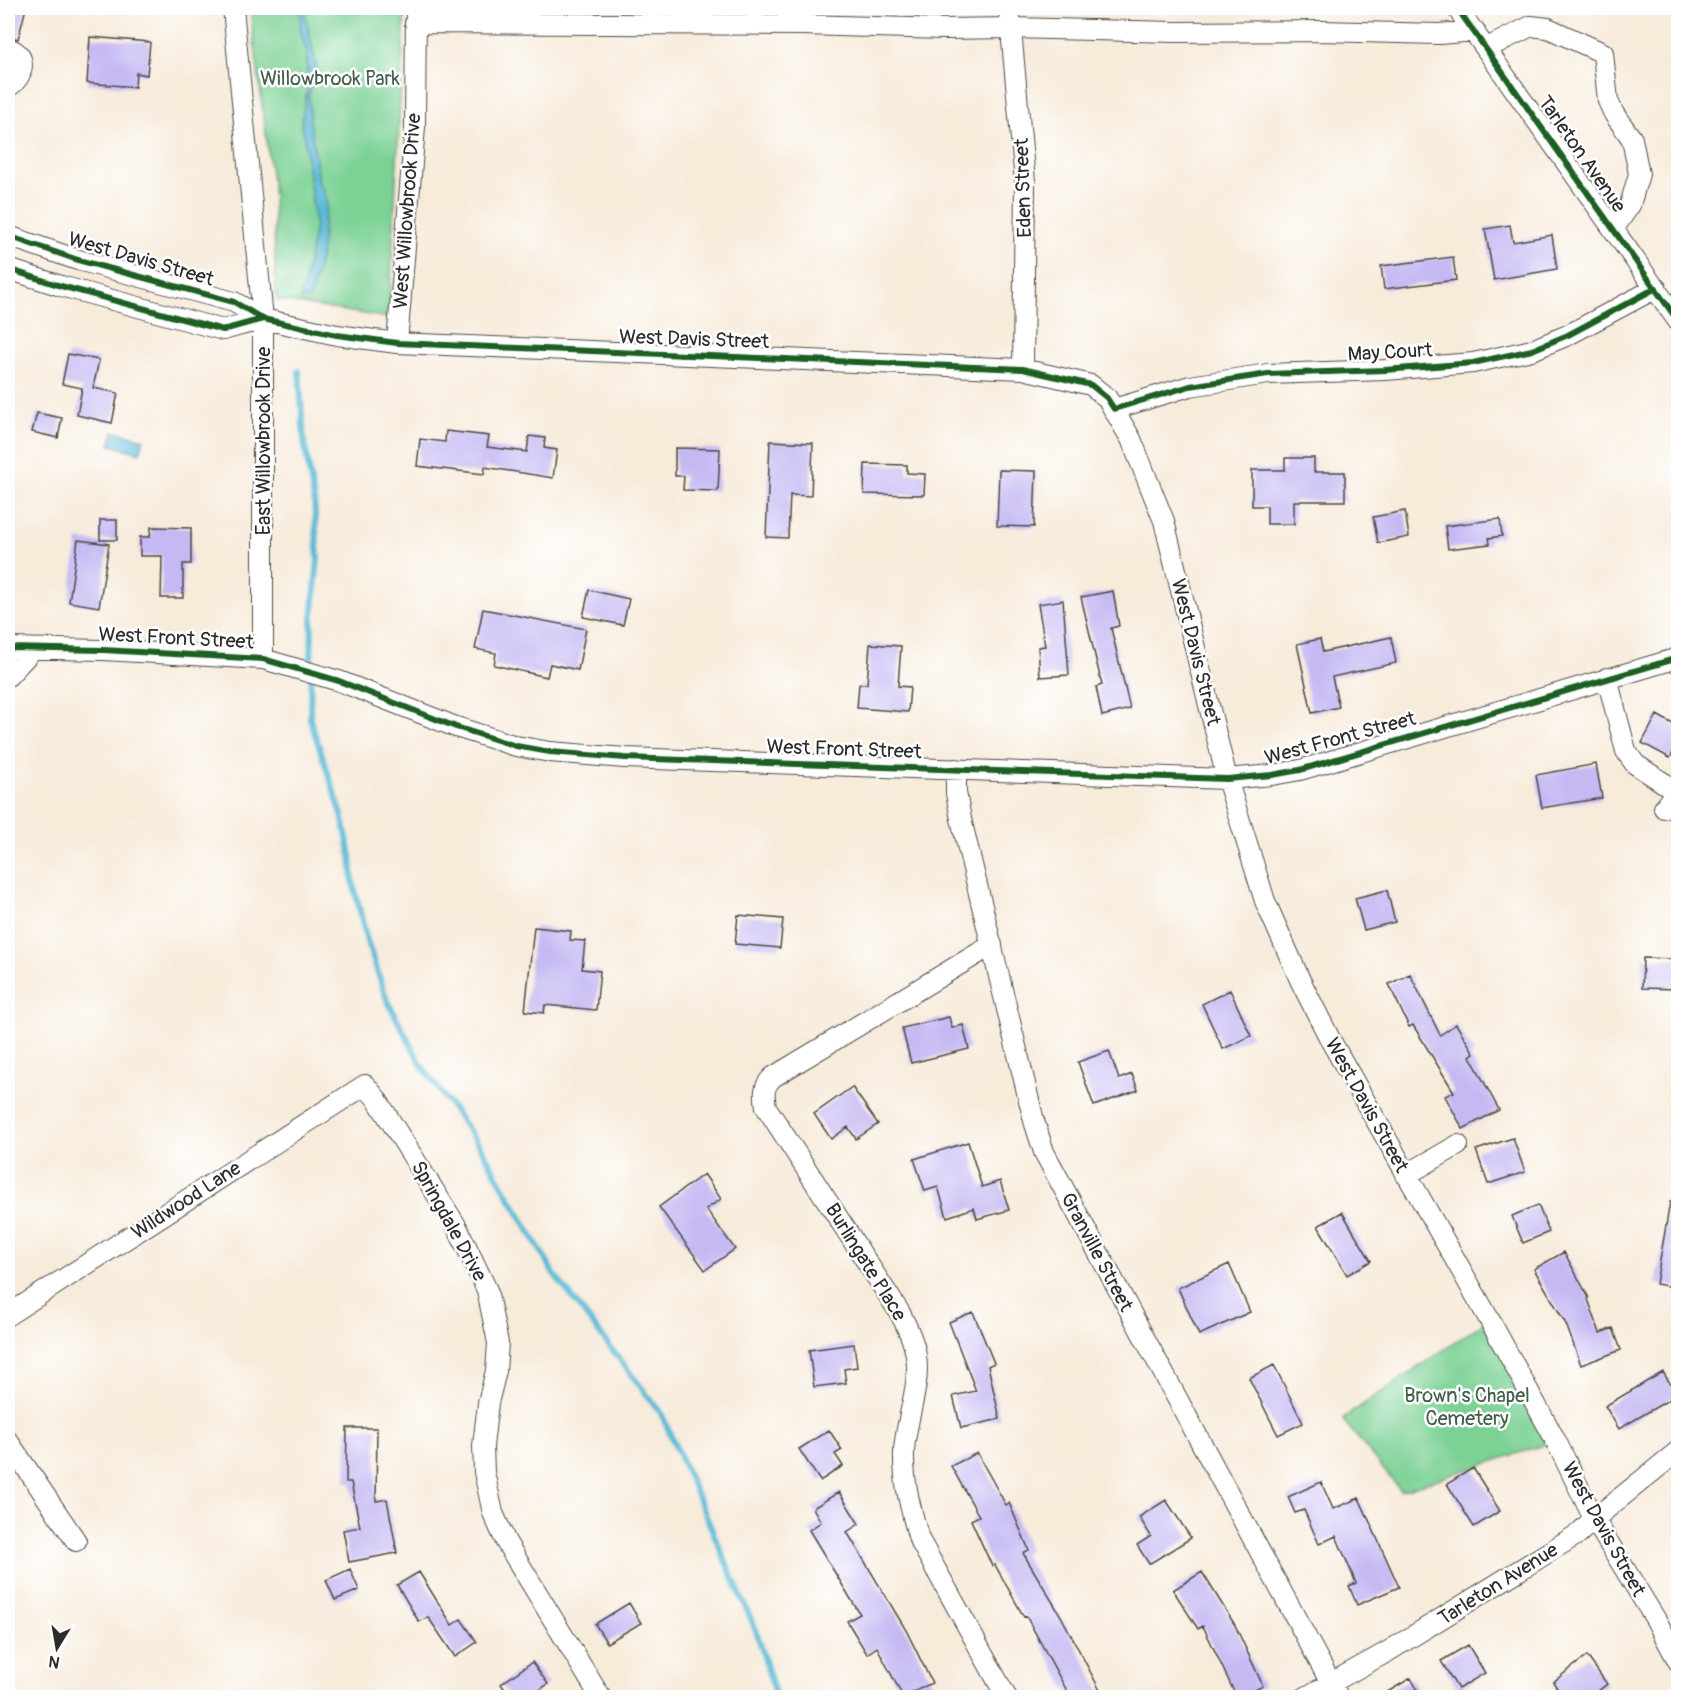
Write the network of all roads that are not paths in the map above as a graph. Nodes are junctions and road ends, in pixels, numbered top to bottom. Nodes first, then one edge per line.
1 (233, 8) edge
2 (1009, 8) edge
3 (1457, 8) edge
4 (416, 15) edge
5 (1011, 28) junction
6 (1475, 31) junction
7 (8, 48) edge
8 (1487, 48) junction
9 (8, 87) edge
10 (1614, 228) junction
11 (8, 236) edge
12 (8, 269) edge
13 (1656, 288) junction
14 (263, 320) junction
15 (1678, 321) edge
16 (397, 343) junction
17 (1023, 369) junction
18 (1114, 409) junction
19 (8, 648) edge
20 (33, 649) junction
21 (1678, 658) edge
22 (263, 659) junction
23 (8, 676) edge
24 (1607, 678) junction
25 (956, 769) junction
26 (1227, 779) junction
27 (1677, 790) edge
28 (1664, 808) dead end
29 (992, 945) junction
30 (365, 1085) joint
31 (1458, 1145) dead end
32 (1406, 1174) junction
33 (8, 1315) edge
34 (8, 1441) edge
35 (1678, 1451) edge
36 (1594, 1519) junction
37 (76, 1541) dead end
38 (1678, 1661) edge
39 (1334, 1690) edge
40 (601, 1698) edge
41 (1006, 1698) edge
42 (1305, 1698) edge

1 - 14 street, East Willowbrook Drive
2 - 5 street, Eden Street
3 - 6 street, Tarleton Avenue
4 - 5 street
4 - 16 street, West Willowbrook Drive
5 - 6 street
5 - 17 street, Eden Street
6 - 8 street, Tarleton Avenue
7 - 9 street
8 - 10 street, Tarleton Avenue
8 - 10 street
10 - 13 street, Tarleton Avenue
11 - 14 street, West Davis Street
12 - 14 street, West Davis Street
13 - 15 street, Tarleton Avenue
13 - 18 street, May Court
14 - 16 street, West Davis Street
14 - 22 street, East Willowbrook Drive
16 - 17 street, West Davis Street
17 - 18 street, West Davis Street
18 - 26 street, West Davis Street
19 - 20 street, West Front Street
20 - 22 street, West Front Street
20 - 23 street
21 - 24 street, West Front Street
22 - 25 street, West Front Street
24 - 26 street, West Front Street
24 - 27 street
25 - 26 street, West Front Street
25 - 29 street, Granville Street
26 - 32 street, West Davis Street
27 - 28 street
29 - 39 street, Granville Street
29 - 41 street, Burlingate Place
30 - 33 street, Wildwood Lane
30 - 40 street, Springdale Drive
31 - 32 street
32 - 36 street, West Davis Street
34 - 37 street
35 - 36 street, Tarleton Avenue
36 - 38 street, West Davis Street
36 - 39 street, Tarleton Avenue
39 - 42 street, Tarleton Avenue

